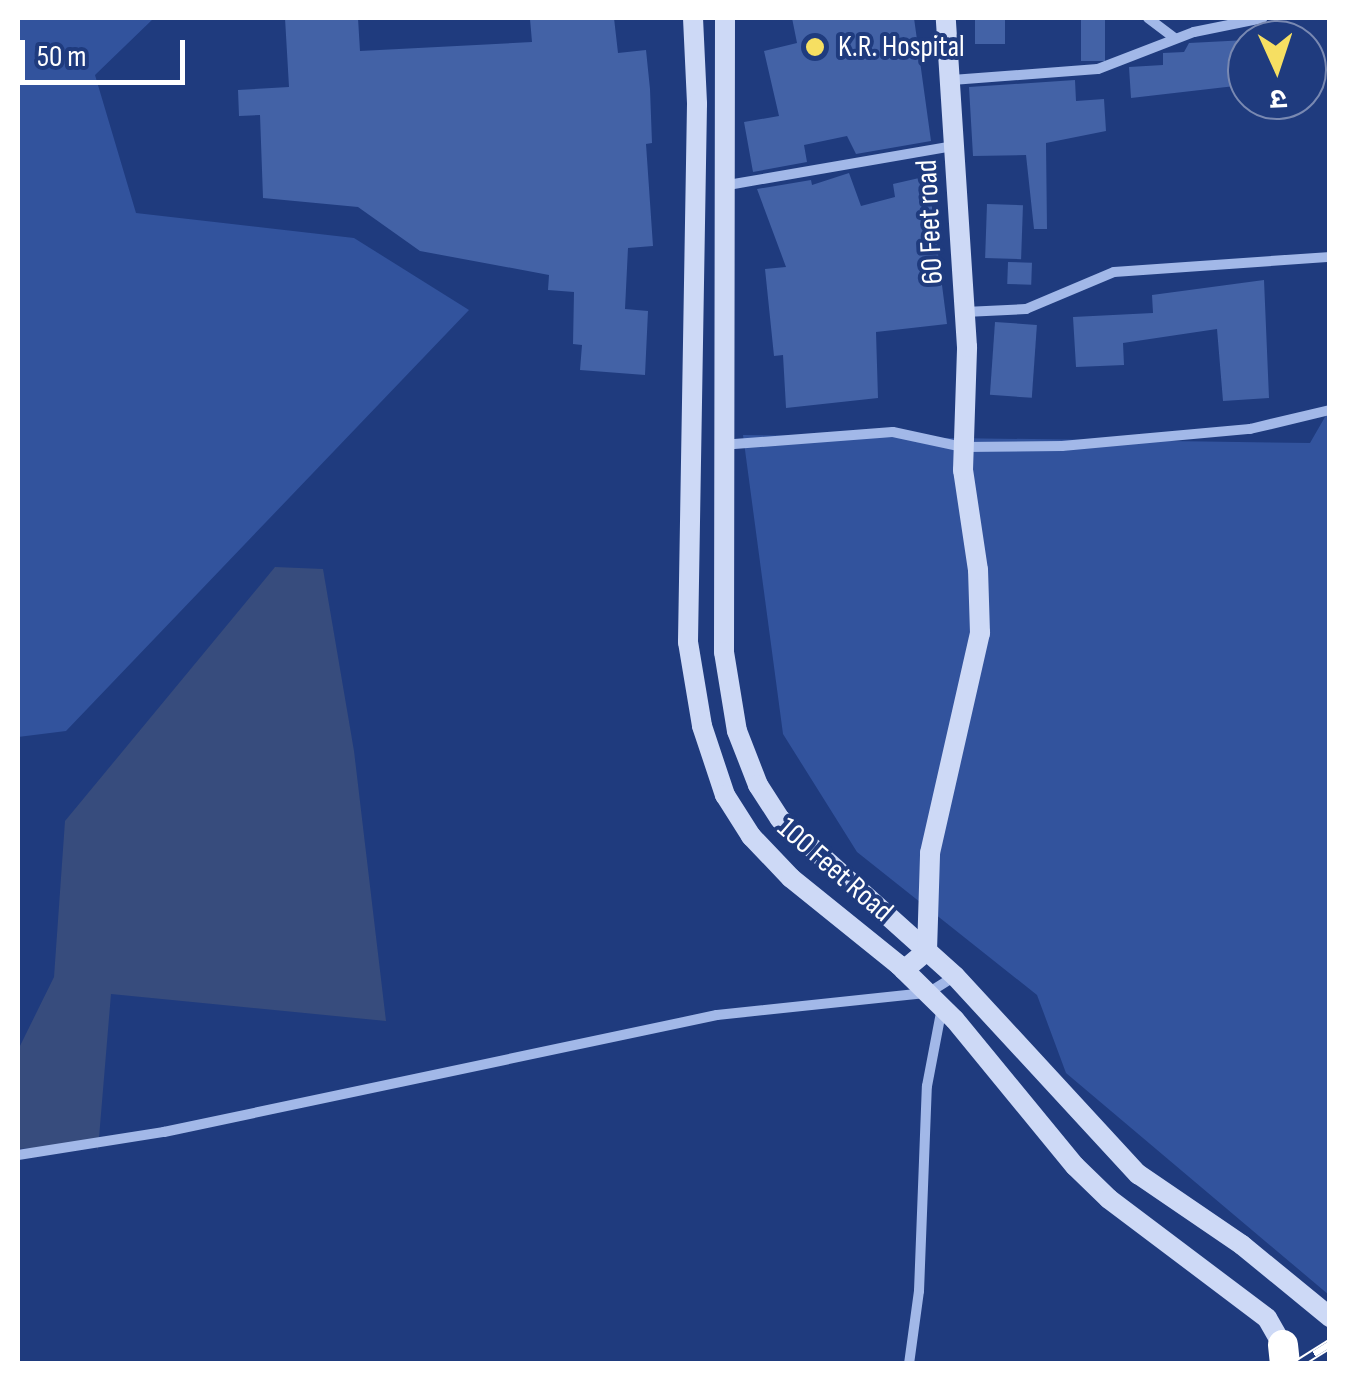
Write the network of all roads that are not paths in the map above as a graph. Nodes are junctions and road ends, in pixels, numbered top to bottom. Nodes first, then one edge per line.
1 (692, 18) edge
2 (725, 18) edge
3 (946, 18) edge
4 (1148, 18) edge
5 (1263, 18) edge
6 (1175, 38) junction
7 (952, 80) junction
8 (956, 146) junction
9 (728, 185) junction
10 (1330, 257) edge
11 (965, 312) junction
12 (1330, 410) edge
13 (722, 446) junction
14 (963, 448) junction
15 (927, 951) junction
16 (904, 970) junction
17 (955, 976) junction
18 (935, 1000) junction
19 (18, 1155) edge
20 (1330, 1317) edge
21 (1287, 1358) edge
22 (908, 1364) edge

1 - 16 street, 100 Feet Road
2 - 9 street, 100 Feet Road
3 - 7 street, 60 Feet road
4 - 6 street
5 - 6 street
6 - 7 street
7 - 8 street, 60 Feet road
8 - 9 street
8 - 11 street, 60 Feet road
9 - 13 street, 100 Feet Road
10 - 11 street
11 - 14 street, 60 Feet road
12 - 14 street
13 - 14 street
13 - 15 street, 100 Feet Road
14 - 15 street, 60 Feet road
15 - 16 street
15 - 17 street, 100 Feet Road
16 - 18 street, 100 Feet Road
17 - 18 street
17 - 20 street, 100 Feet Road
18 - 19 street
18 - 21 street, 100 Feet Road
18 - 22 street

